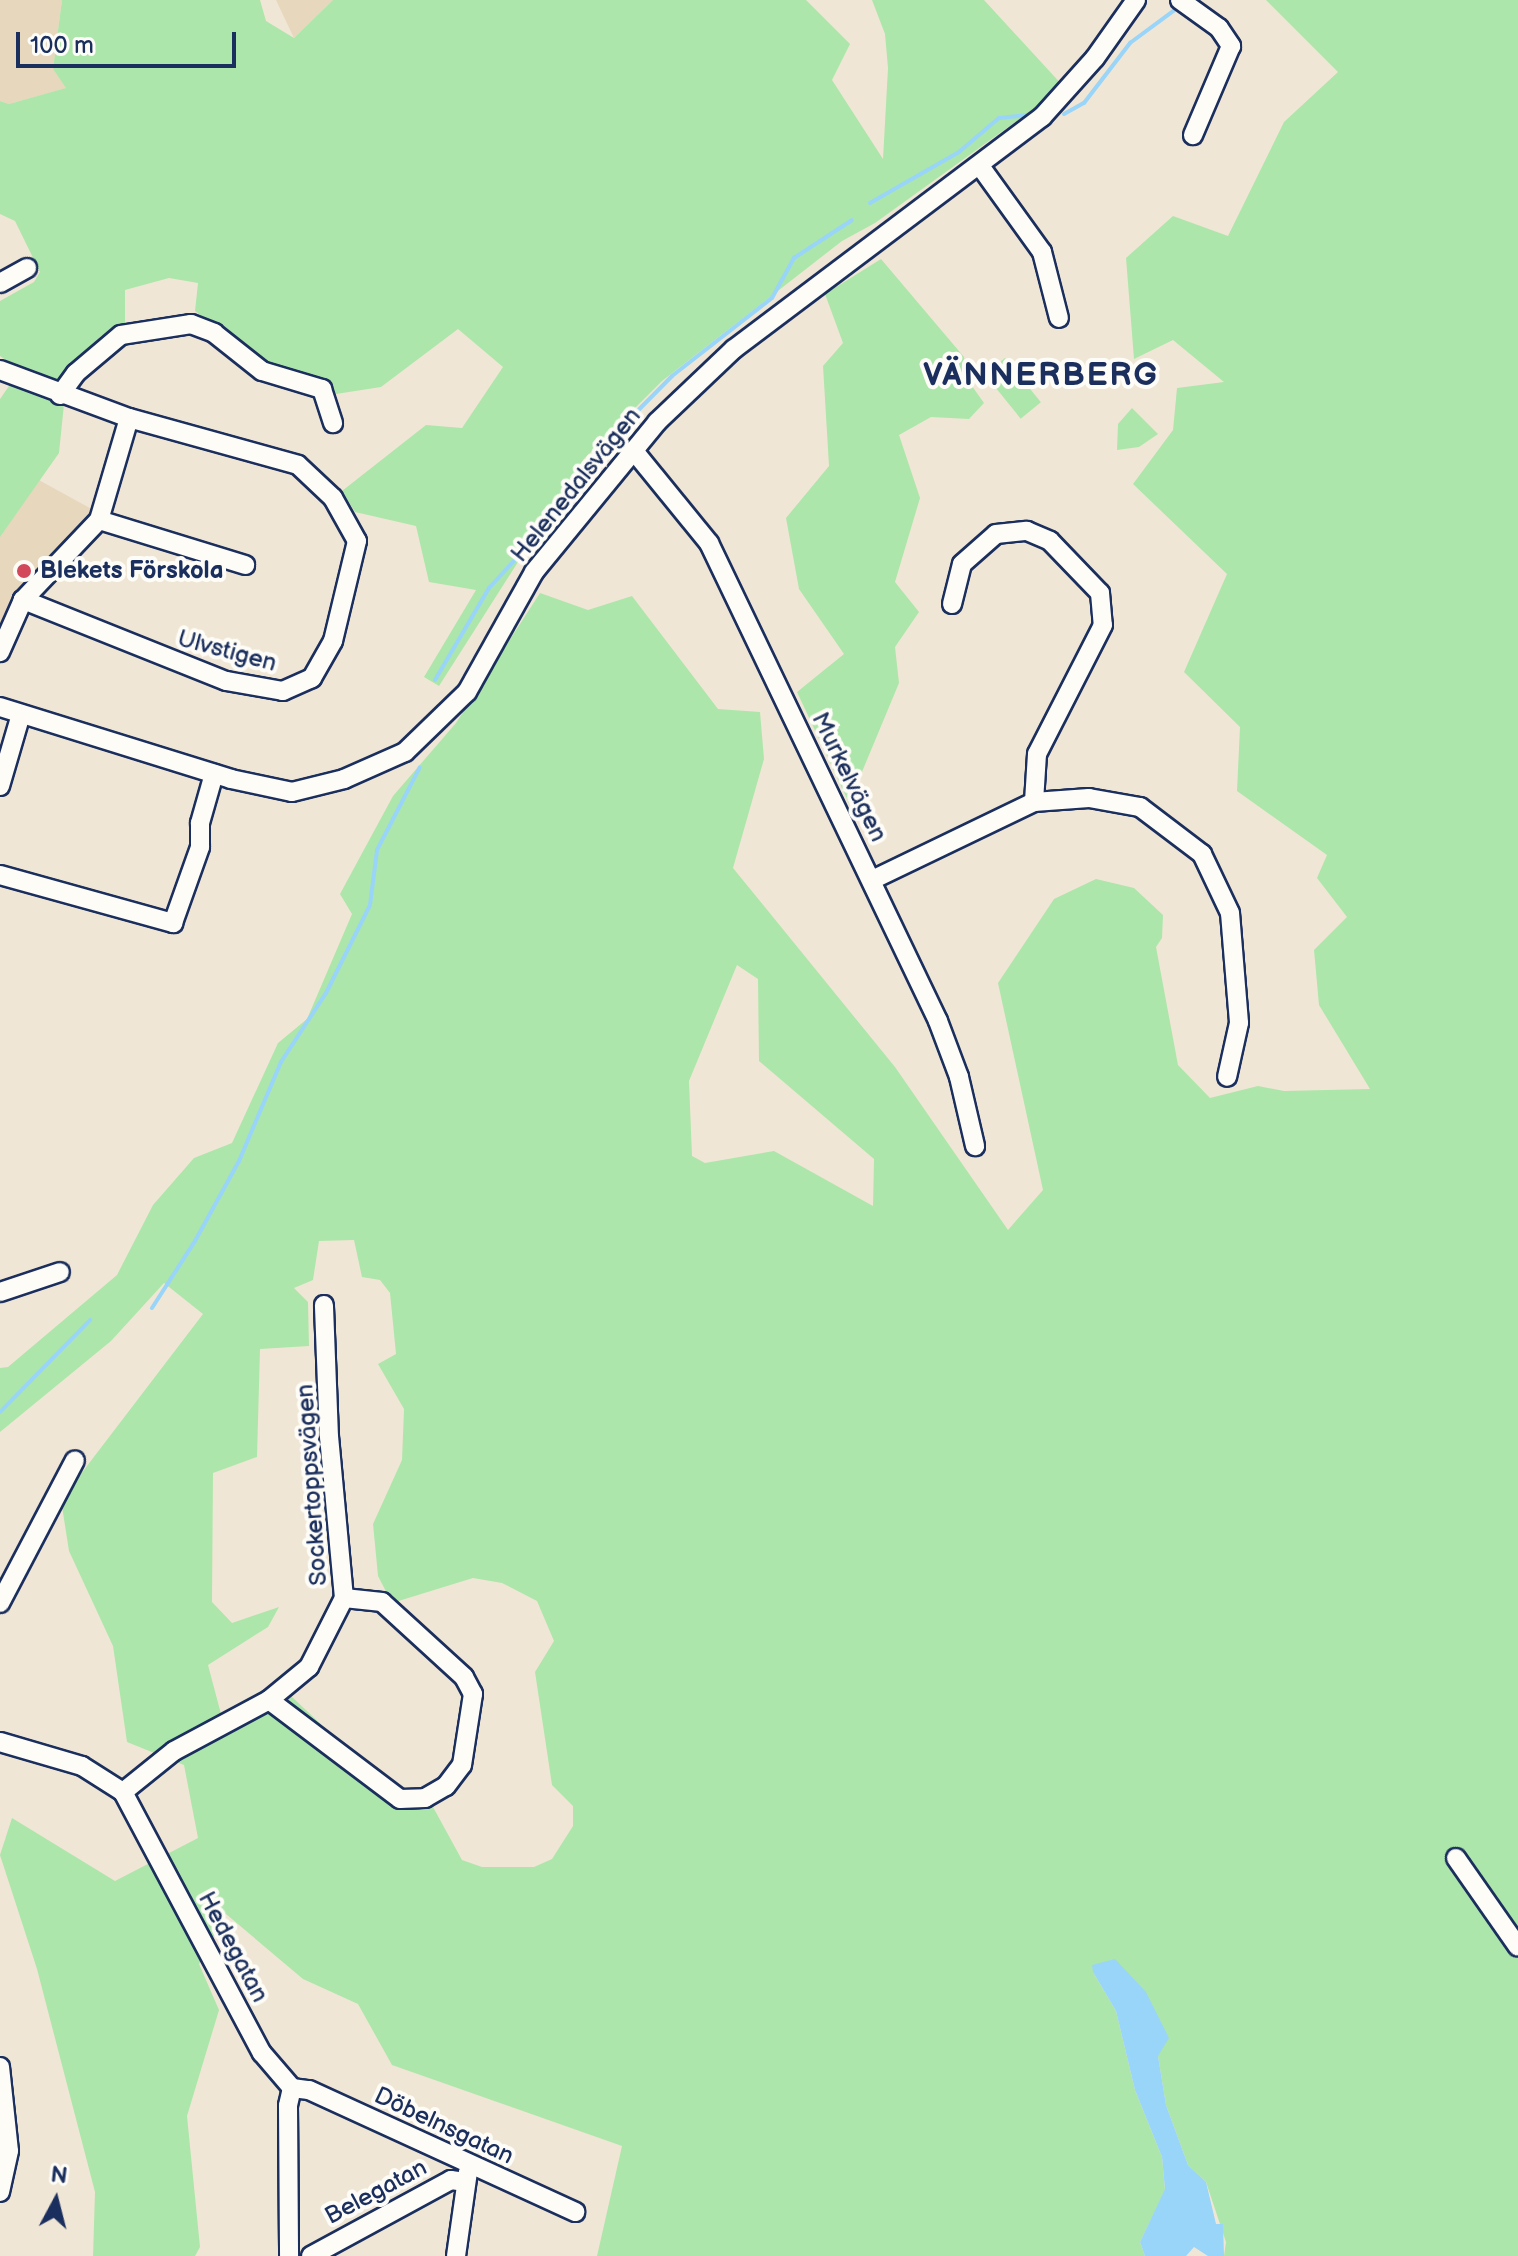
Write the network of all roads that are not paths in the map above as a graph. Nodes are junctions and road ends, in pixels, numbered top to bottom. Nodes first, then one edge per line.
1 (1136, 0) edge
2 (1180, 0) edge
3 (1193, 135) dead end
4 (980, 166) junction
5 (27, 268) dead end
6 (0, 283) edge
7 (1059, 318) dead end
8 (0, 370) edge
9 (60, 395) junction
10 (129, 418) junction
11 (333, 423) dead end
12 (634, 451) junction
13 (99, 520) junction
14 (245, 565) dead end
15 (23, 600) junction
16 (952, 604) dead end
17 (0, 652) edge
18 (0, 707) edge
19 (21, 714) junction
20 (214, 774) junction
21 (0, 786) edge
22 (1034, 802) junction
23 (0, 875) edge
24 (872, 880) junction
25 (1227, 1077) dead end
26 (975, 1146) dead end
27 (60, 1272) dead end
28 (0, 1292) edge
29 (324, 1305) dead end
30 (75, 1460) dead end
31 (344, 1598) junction
32 (0, 1603) edge
33 (269, 1700) junction
34 (0, 1742) edge
35 (123, 1792) junction
36 (1456, 1858) dead end
37 (1518, 1947) edge
38 (0, 2067) edge
39 (292, 2088) junction
40 (468, 2173) junction
41 (0, 2192) edge
42 (575, 2212) dead end
43 (289, 2256) edge
44 (311, 2256) edge
45 (456, 2256) edge

1 - 4 street, Helenedalsvägen
2 - 3 street
4 - 7 street
4 - 12 street, Helenedalsvägen
5 - 6 street
8 - 9 street, Ulvstigen
9 - 10 street, Ulvstigen
9 - 11 street
10 - 13 street
10 - 15 street, Ulvstigen
12 - 20 street, Helenedalsvägen
12 - 24 street, Murkelvägen
13 - 14 street
13 - 15 street
15 - 17 street
16 - 22 street
18 - 19 street, Helenedalsvägen
19 - 20 street, Helenedalsvägen
19 - 21 street
20 - 23 street
22 - 24 street
22 - 25 street
24 - 26 street, Murkelvägen
27 - 28 street
29 - 31 street, Sockertoppsvägen
30 - 32 street
31 - 33 street, Sockertoppsvägen
31 - 33 street
33 - 35 street, Sockertoppsvägen
34 - 35 street, Hedegatan
35 - 39 street, Hedegatan
36 - 37 street
38 - 41 street
39 - 40 street, Döbelnsgatan
39 - 43 street
40 - 42 street, Döbelnsgatan
40 - 44 street, Belegatan
40 - 45 street

